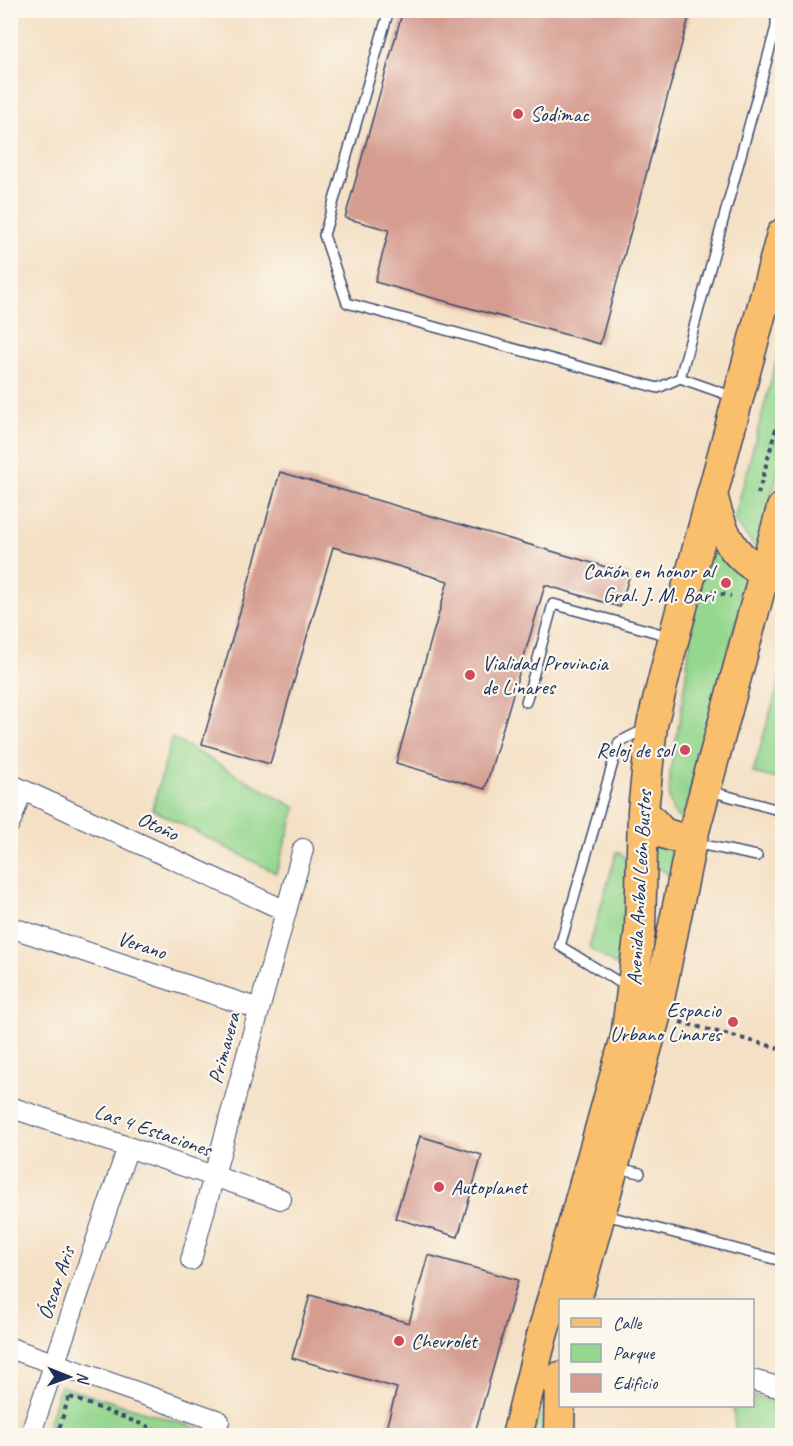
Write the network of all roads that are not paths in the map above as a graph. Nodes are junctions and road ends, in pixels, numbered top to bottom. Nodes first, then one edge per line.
1 (389, 10) edge
2 (776, 10) edge
3 (779, 28) edge
4 (783, 234) edge
5 (680, 378) junction
6 (738, 398) junction
7 (712, 494) junction
8 (775, 510) edge
9 (773, 575) edge
10 (674, 637) junction
11 (526, 702) dead end
12 (652, 726) junction
13 (16, 787) edge
14 (705, 790) junction
15 (643, 811) junction
16 (783, 811) edge
17 (10, 823) edge
18 (691, 842) junction
19 (303, 849) dead end
20 (757, 856) dead end
21 (286, 910) junction
22 (10, 927) edge
23 (634, 991) junction
24 (259, 1009) junction
25 (10, 1107) edge
26 (128, 1147) junction
27 (214, 1176) junction
28 (281, 1198) dead end
29 (600, 1214) junction
30 (191, 1260) dead end
31 (783, 1261) edge
32 (576, 1299) edge
33 (10, 1348) edge
34 (55, 1363) junction
35 (754, 1380) edge
36 (783, 1388) edge
37 (560, 1407) edge
38 (219, 1421) dead end
39 (30, 1436) edge
40 (517, 1436) edge
41 (559, 1436) edge

1 - 5 lane
2 - 3 lane
3 - 5 lane
4 - 6 main road, Avenida Aníbal León Bustos
5 - 6 lane
6 - 7 main road, Avenida Aníbal León Bustos
7 - 9 main road
7 - 10 main road, Avenida Aníbal León Bustos
8 - 9 main road, Avenida Aníbal León Bustos
9 - 14 main road, Avenida Aníbal León Bustos
10 - 11 lane
10 - 12 main road, Avenida Aníbal León Bustos
12 - 15 main road, Avenida Aníbal León Bustos
12 - 23 lane
13 - 17 street
13 - 21 street, Otoño
14 - 16 lane
14 - 18 main road, Avenida Aníbal León Bustos
15 - 18 main road
15 - 23 main road, Avenida Aníbal León Bustos
18 - 20 lane
18 - 29 main road, Avenida Aníbal León Bustos
19 - 21 street, Primavera
21 - 24 street, Primavera
22 - 24 street, Verano
23 - 40 main road, Avenida Aníbal León Bustos
24 - 27 street, Primavera
25 - 26 street, Las 4 Estaciones
26 - 27 street, Las 4 Estaciones
26 - 34 street, Óscar Aris
27 - 28 street, Las 4 Estaciones
27 - 30 street, Primavera
29 - 31 lane
29 - 32 main road, Avenida Aníbal León Bustos
33 - 34 street
34 - 38 street
34 - 39 street, Óscar Aris
35 - 36 street
37 - 41 main road

